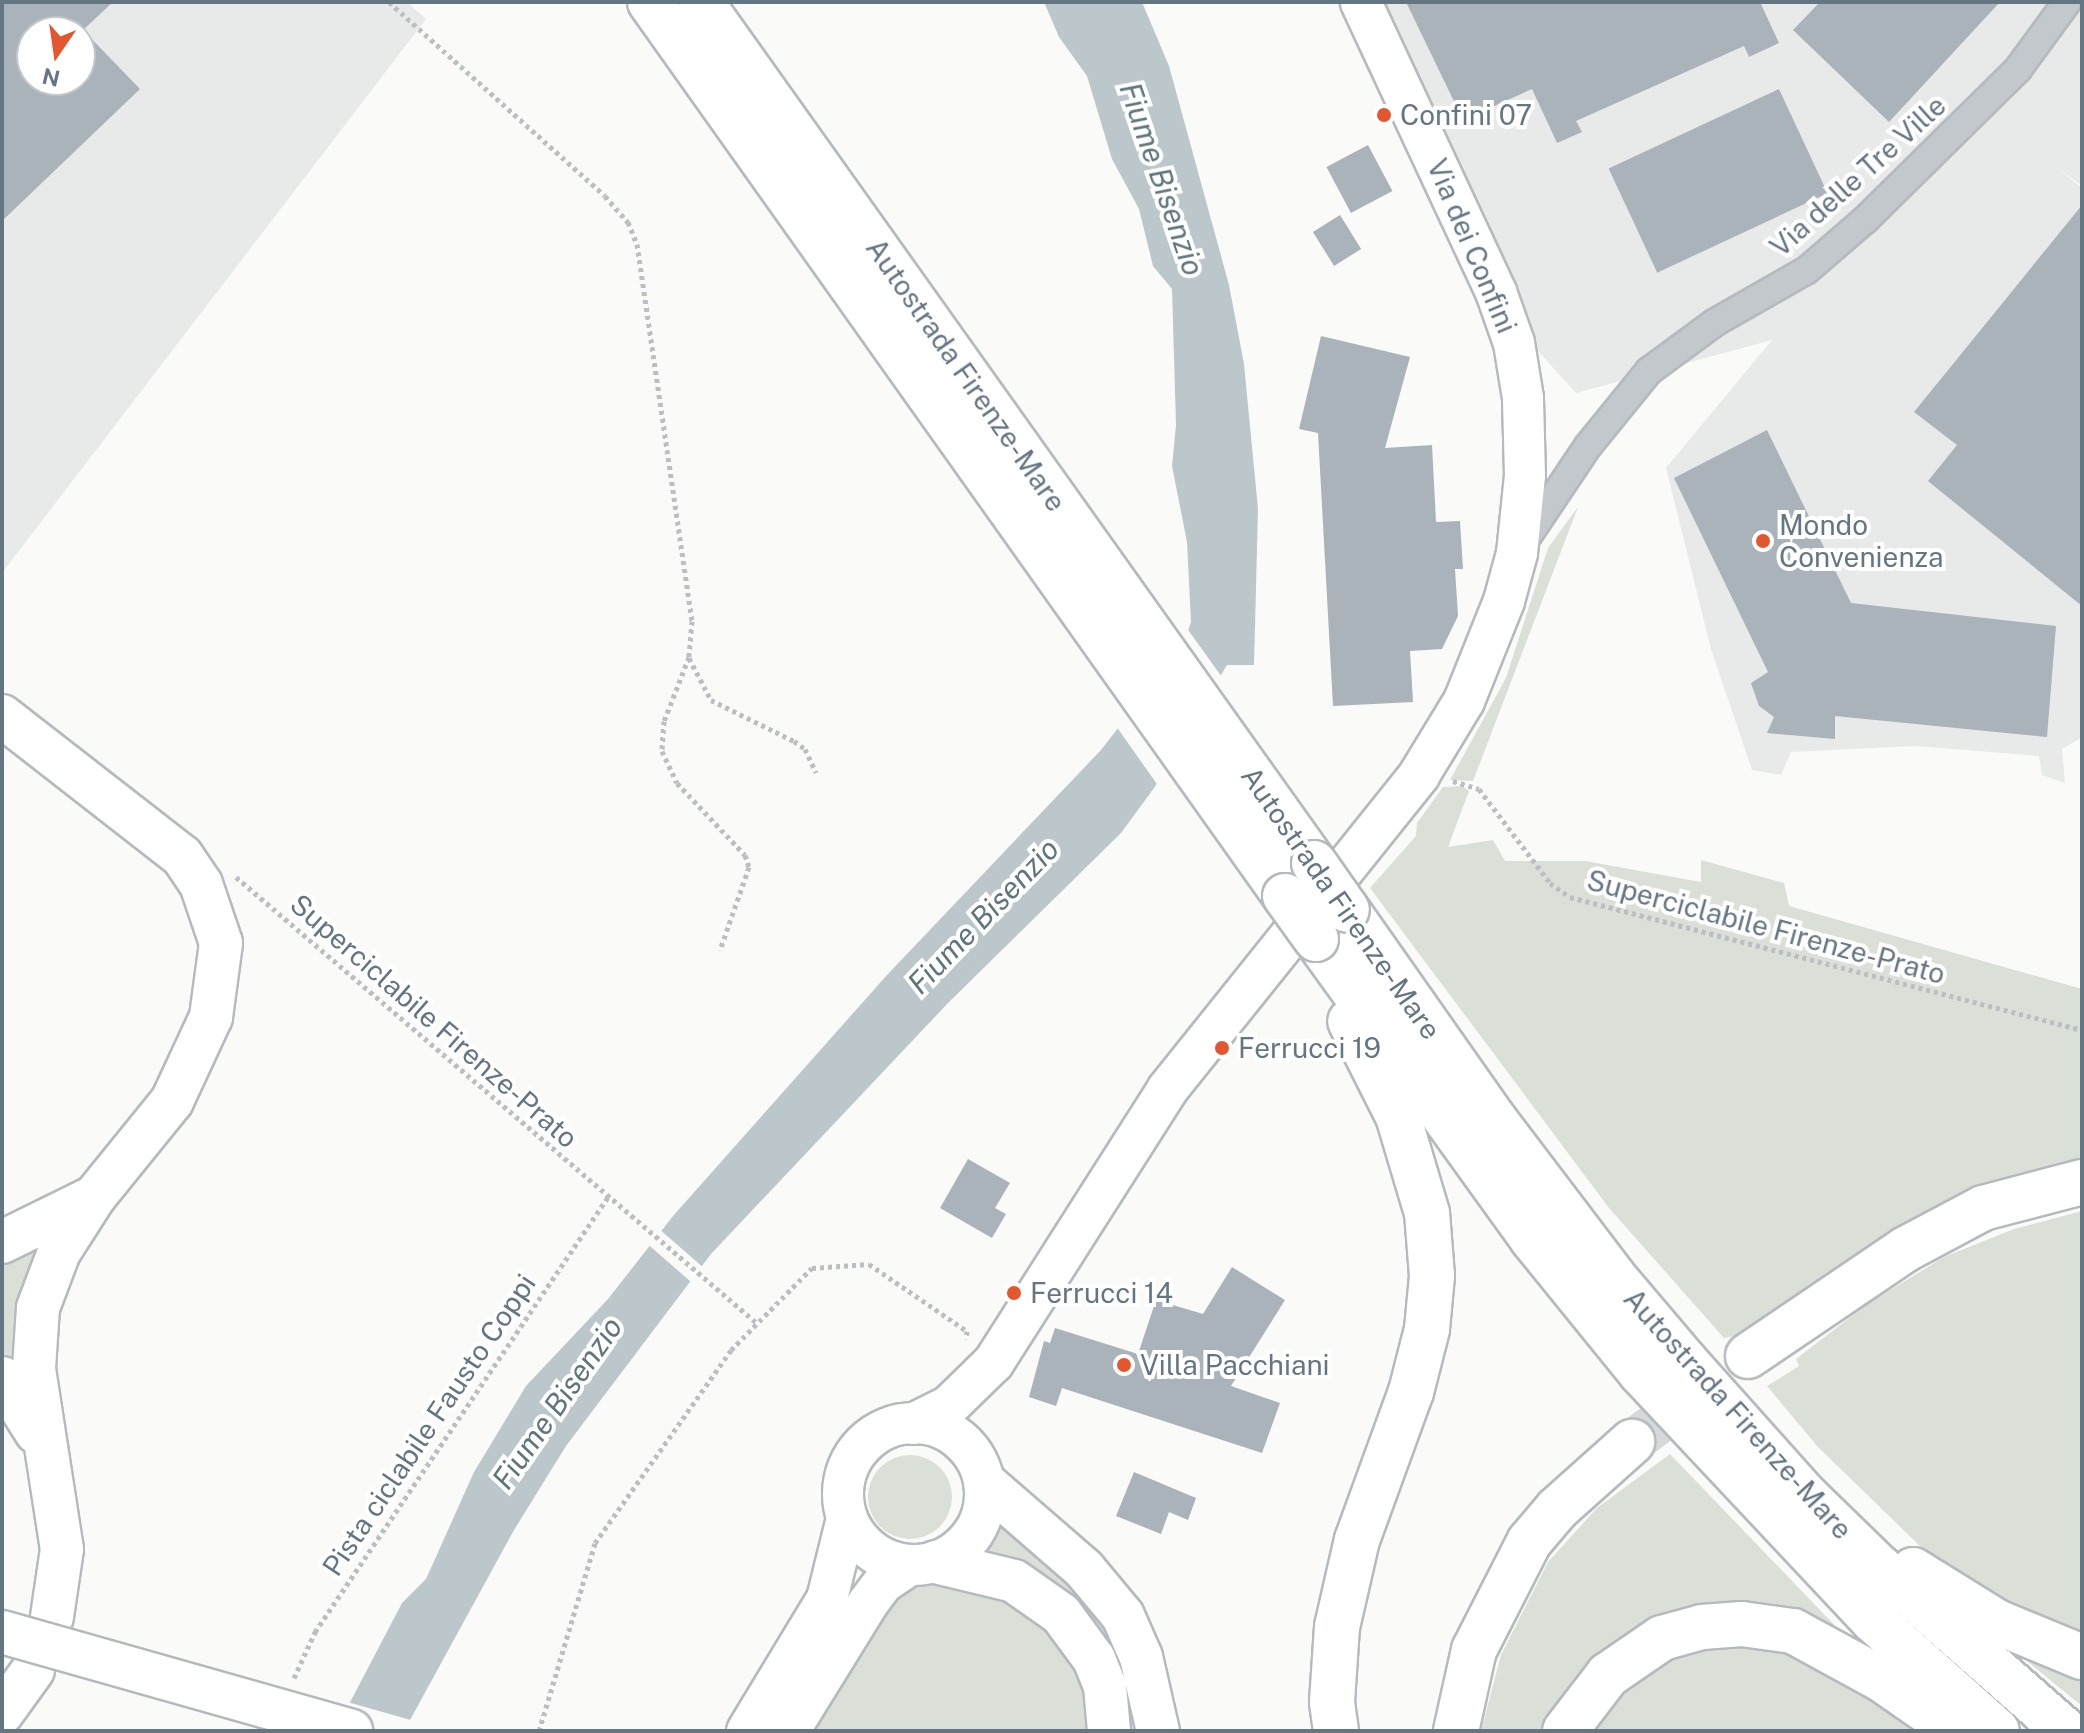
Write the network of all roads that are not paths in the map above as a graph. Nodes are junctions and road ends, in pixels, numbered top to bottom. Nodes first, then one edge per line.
1 (650, 2) edge
2 (701, 2) edge
3 (1361, 2) edge
4 (2067, 2) edge
5 (2047, 14) edge
6 (1517, 553) junction
7 (2, 716) edge
8 (1325, 952) junction
9 (2082, 1182) edge
10 (95, 1196) junction
11 (2, 1242) edge
12 (979, 1356) junction
13 (1748, 1356) tunnel mouth
14 (2, 1378) edge
15 (913, 1424) junction
16 (1632, 1442) tunnel mouth
17 (51, 1466) junction
18 (980, 1470) junction
19 (1806, 1496) junction
20 (847, 1518) junction
21 (923, 1564) junction
22 (52, 1617) dead end
23 (2, 1632) edge
24 (2082, 1657) edge
25 (33, 1670) dead end
26 (2, 1713) edge
27 (351, 1731) edge
28 (747, 1731) edge
29 (789, 1731) edge
30 (1109, 1731) edge
31 (1158, 1731) edge
32 (1336, 1731) edge
33 (1456, 1731) edge
34 (1565, 1731) edge
35 (1956, 1731) edge
36 (1997, 1731) edge
37 (2066, 1731) edge

1 - 8 highway, Autostrada Firenze-Mare, bridge
2 - 19 highway, Autostrada Firenze-Mare, bridge
3 - 6 main road, Via dei Confini
4 - 5 street, Via delle Tre Ville
5 - 6 street, Via delle Tre Ville
6 - 12 main road, Via dei Confini
7 - 10 highway
8 - 32 highway
8 - 36 highway, Autostrada Firenze-Mare
9 - 13 highway
10 - 11 highway
10 - 17 highway
12 - 15 main road
12 - 18 main road
14 - 17 highway
15 - 18 main road
15 - 20 main road
16 - 33 highway
17 - 22 highway
18 - 21 main road
18 - 31 highway
19 - 24 highway
19 - 37 highway, Autostrada Firenze-Mare
20 - 21 main road
20 - 28 main road
21 - 29 main road
21 - 30 highway
23 - 27 highway, bridge
25 - 26 highway
34 - 35 highway

